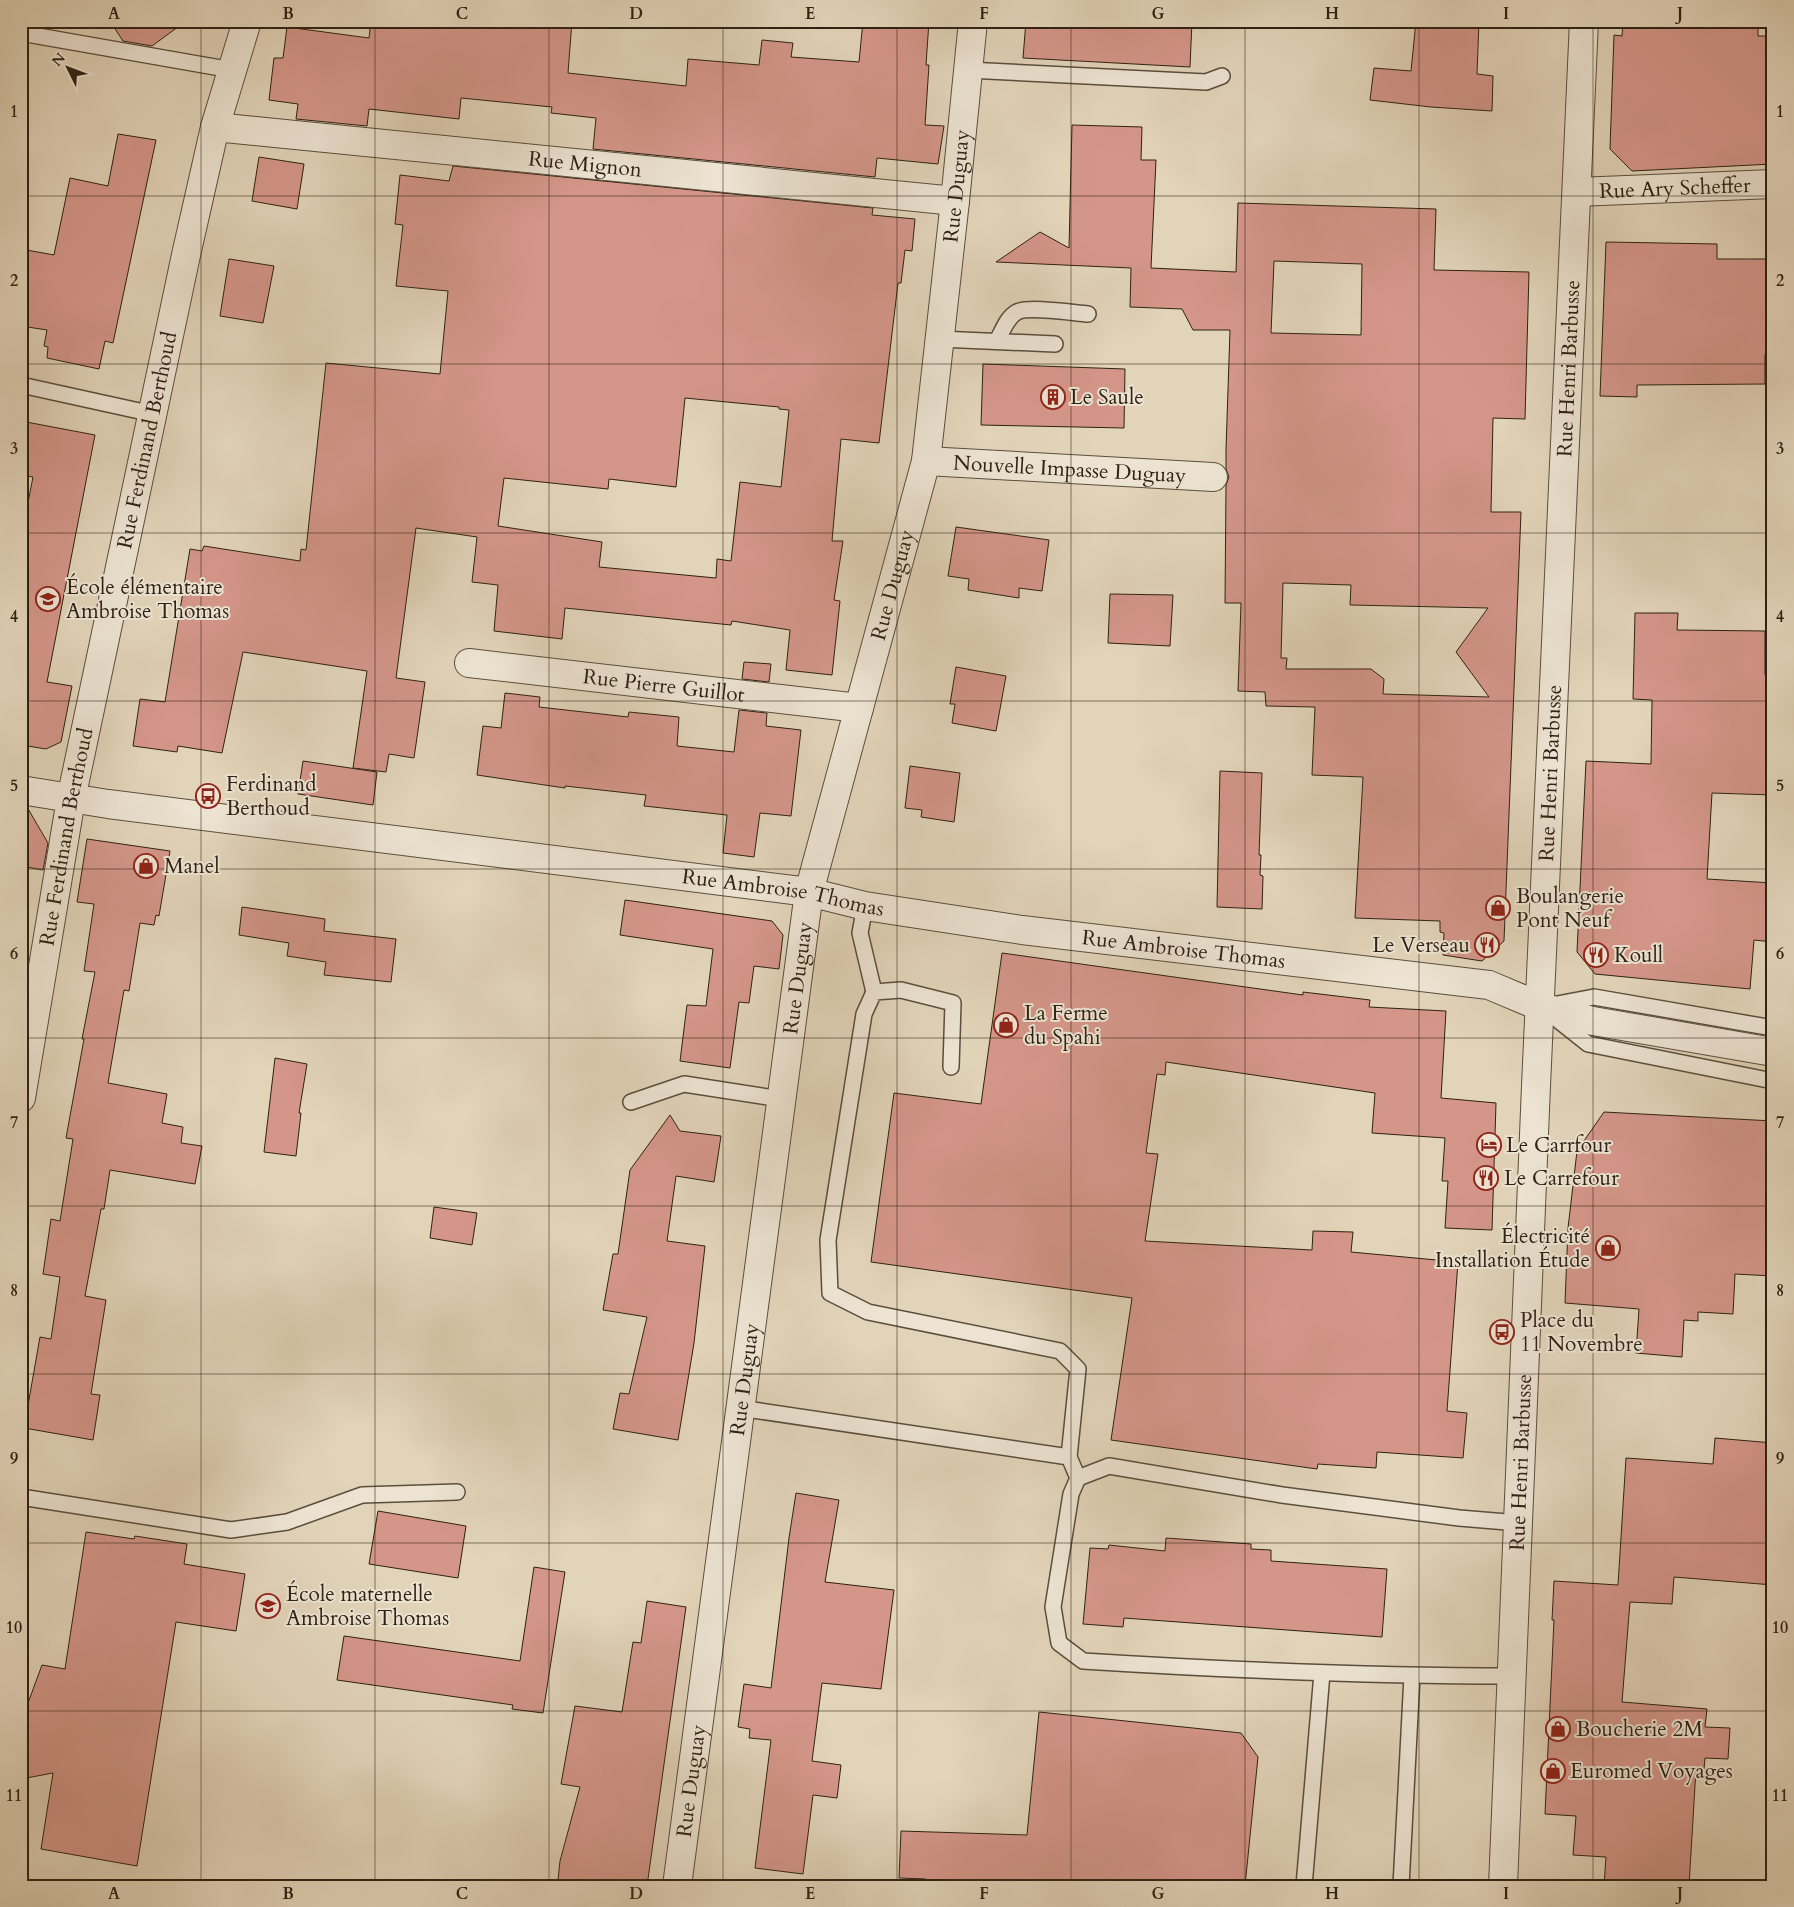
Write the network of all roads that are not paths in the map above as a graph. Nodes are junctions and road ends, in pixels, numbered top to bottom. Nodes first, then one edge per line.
1 (247, 21) edge
2 (973, 21) edge
3 (1584, 21) edge
4 (21, 33) edge
5 (232, 70) junction
6 (968, 70) junction
7 (1222, 76) dead end
8 (215, 127) junction
9 (1773, 184) edge
10 (1577, 192) junction
11 (955, 201) junction
12 (1088, 314) dead end
13 (940, 339) junction
14 (997, 341) junction
15 (1055, 344) dead end
16 (21, 385) edge
17 (152, 414) junction
18 (926, 461) junction
19 (1213, 476) dead end
20 (469, 663) dead end
21 (859, 708) junction
22 (21, 790) edge
23 (71, 799) junction
24 (809, 892) junction
25 (865, 906) junction
26 (874, 992) junction
27 (1541, 1007) junction
28 (1773, 1028) edge
29 (1773, 1052) edge
30 (951, 1067) dead end
31 (1773, 1081) edge
32 (21, 1098) edge
33 (781, 1099) junction
34 (631, 1102) dead end
35 (740, 1408) junction
36 (1069, 1457) junction
37 (1078, 1478) junction
38 (457, 1492) dead end
39 (21, 1497) edge
40 (1519, 1523) junction
41 (1322, 1673) junction
42 (1412, 1676) junction
43 (1513, 1676) junction
44 (677, 1886) edge
45 (1304, 1886) edge
46 (1401, 1886) edge
47 (1504, 1886) edge

1 - 5 street, Rue Ferdinand Berthoud
2 - 6 street, Rue Duguay
3 - 10 street, Rue Henri Barbusse
4 - 5 lane
5 - 8 street, Rue Ferdinand Berthoud
6 - 7 lane
6 - 11 street, Rue Duguay
8 - 11 street, Rue Mignon
8 - 17 street, Rue Ferdinand Berthoud
9 - 10 street, Rue Ary Scheffer
10 - 27 street, Rue Henri Barbusse
11 - 13 street, Rue Duguay
12 - 14 lane
13 - 14 lane
13 - 18 street, Rue Duguay
14 - 15 lane
16 - 17 lane
17 - 23 street, Rue Ferdinand Berthoud
18 - 19 street, Nouvelle Impasse Duguay
18 - 21 street, Rue Duguay
20 - 21 street, Rue Pierre Guillot
21 - 24 street, Rue Duguay
22 - 23 street, Rue Ambroise Thomas
23 - 24 street, Rue Ambroise Thomas
23 - 32 street, Rue Ferdinand Berthoud
24 - 25 street, Rue Ambroise Thomas
24 - 33 street, Rue Duguay
25 - 26 lane
25 - 27 street, Rue Ambroise Thomas
26 - 30 lane
26 - 36 lane
27 - 28 lane
27 - 29 street
27 - 31 lane
27 - 40 street, Rue Henri Barbusse
33 - 34 lane
33 - 35 street, Rue Duguay
35 - 36 lane
35 - 44 street, Rue Duguay
36 - 37 lane
37 - 40 lane
37 - 41 lane
38 - 39 lane
40 - 43 street, Rue Henri Barbusse
41 - 42 lane
41 - 45 lane
42 - 43 lane
42 - 46 lane
43 - 47 street, Rue Henri Barbusse

